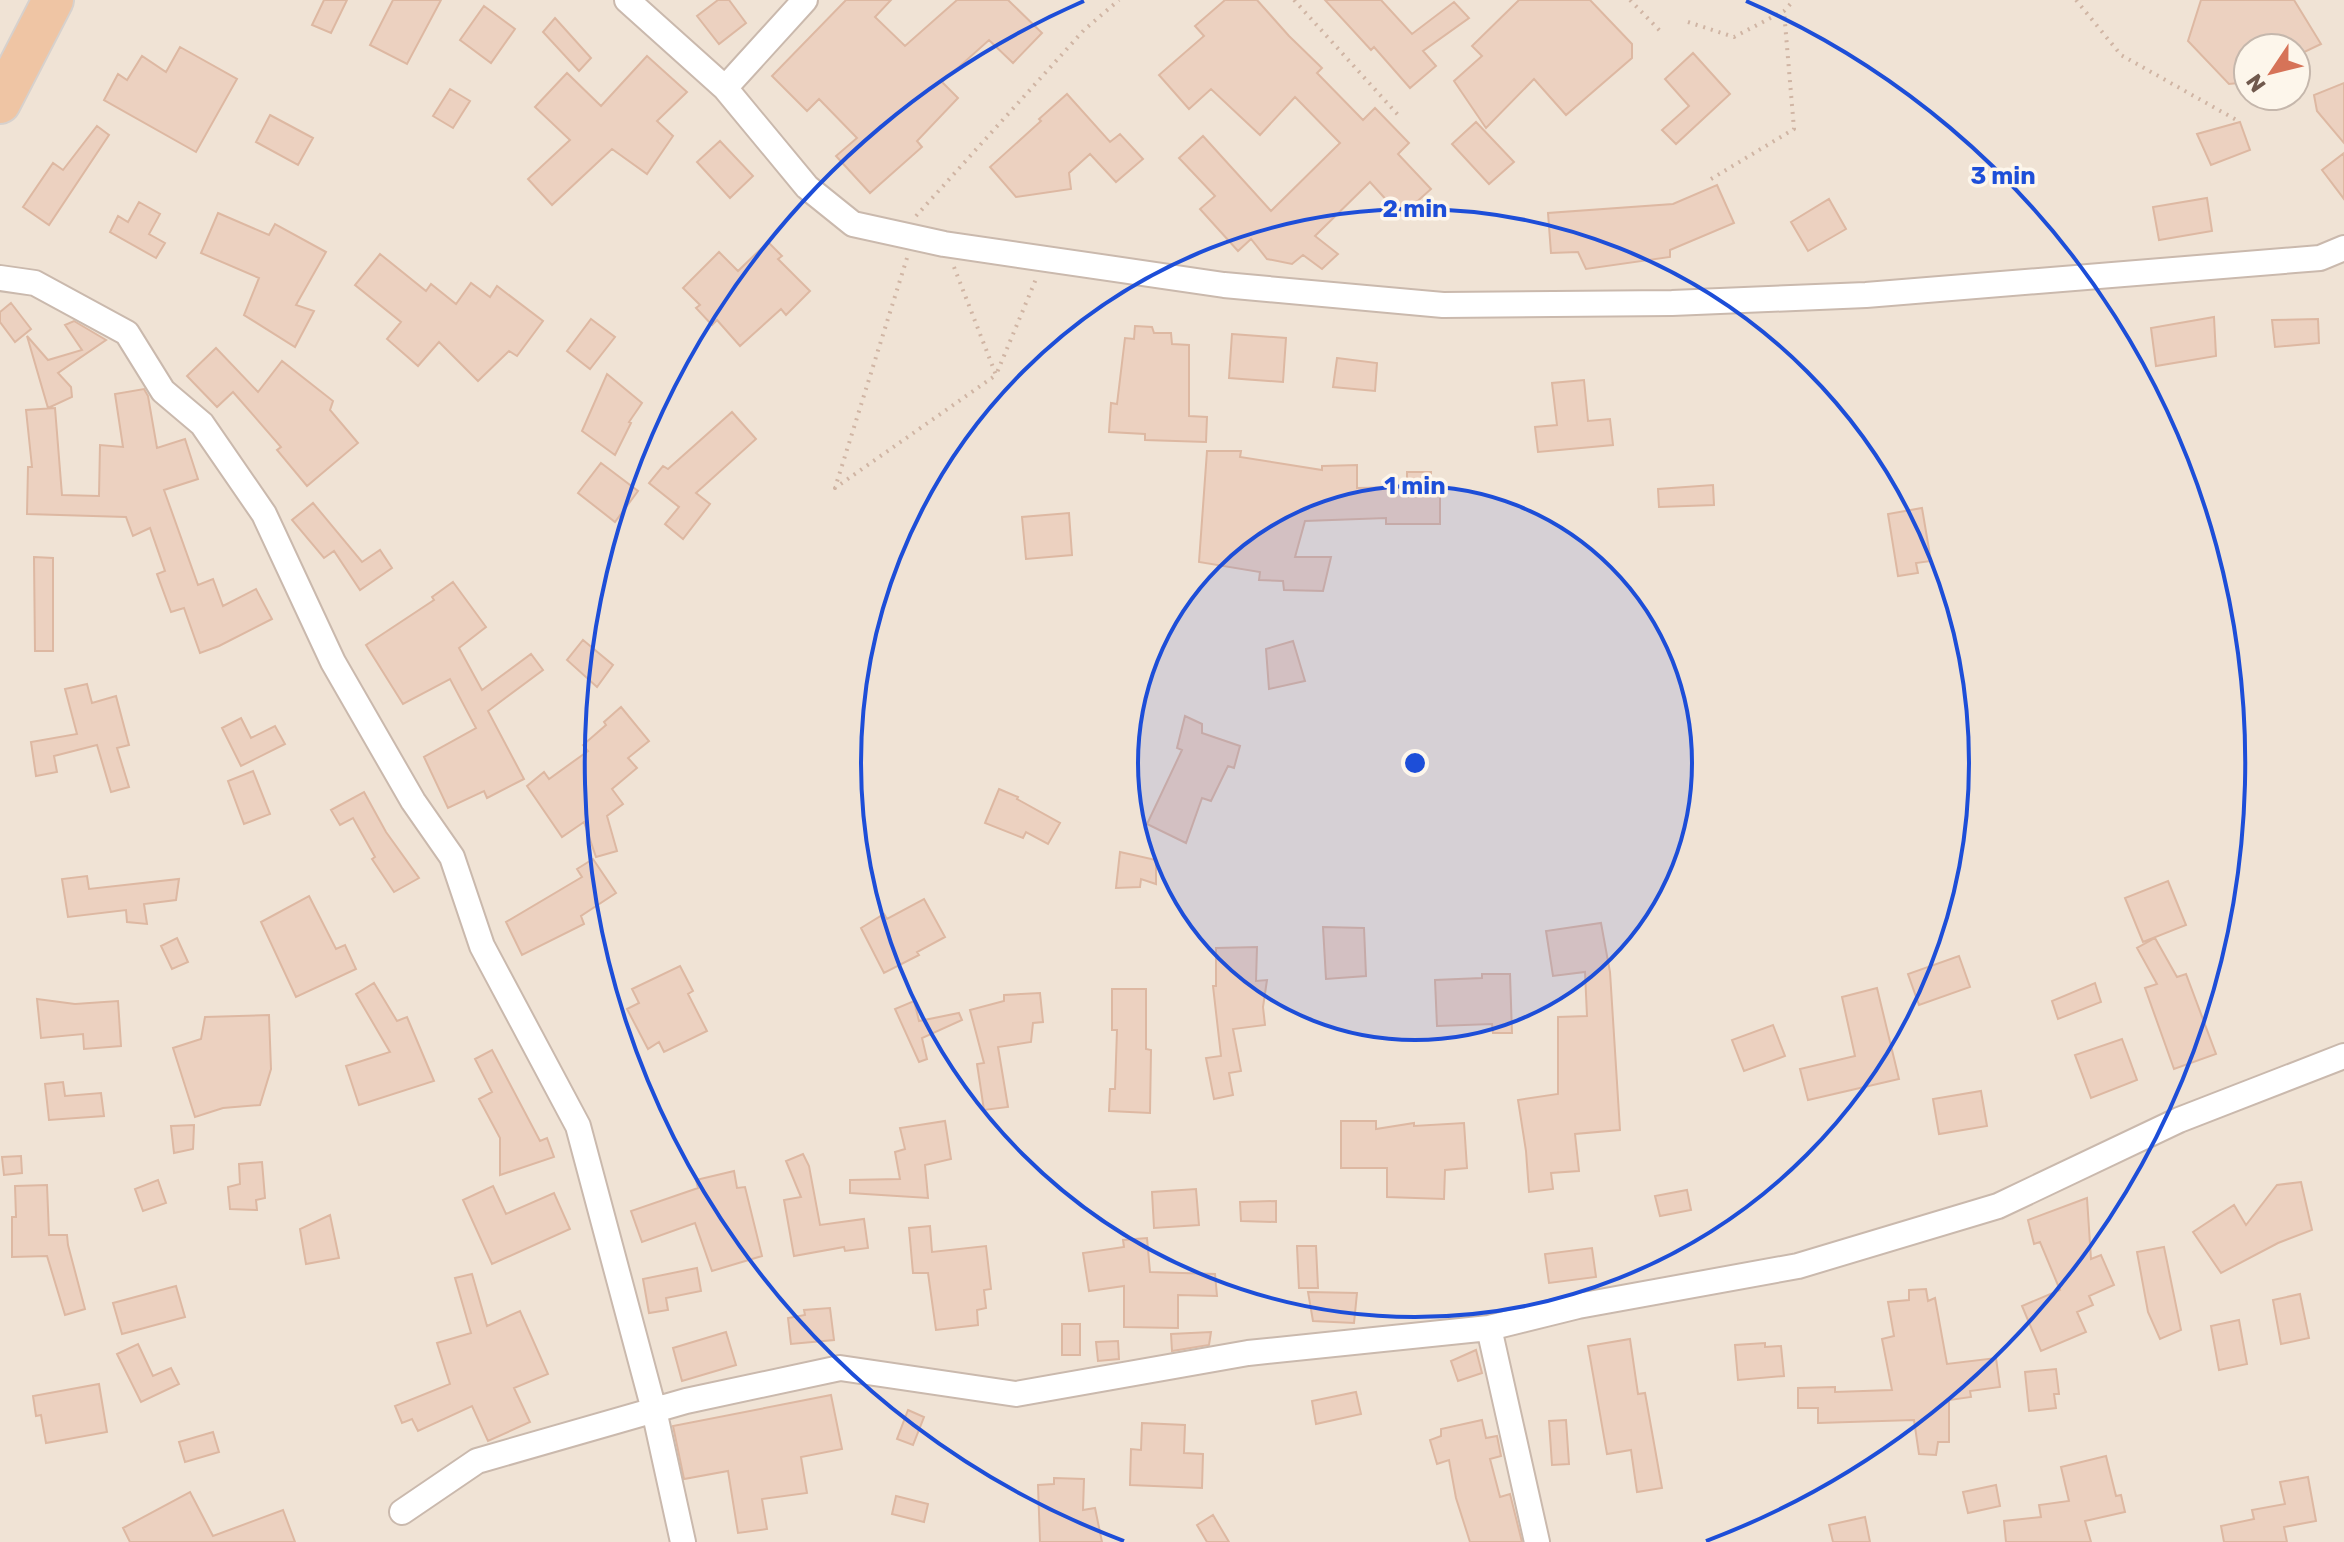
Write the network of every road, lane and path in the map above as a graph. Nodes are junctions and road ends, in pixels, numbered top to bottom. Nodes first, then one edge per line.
1 (53, 0) edge
2 (627, 0) edge
3 (805, 0) edge
4 (1119, 0) edge
5 (1294, 0) edge
6 (1630, 0) edge
7 (1794, 0) edge
8 (2076, 0) edge
9 (1784, 11) junction
10 (1688, 22) dead end
11 (1662, 33) dead end
12 (725, 88) junction
13 (0, 103) edge
14 (1399, 116) dead end
15 (2240, 122) dead end
16 (1711, 179) dead end
17 (906, 238) junction
18 (944, 244) junction
19 (2344, 248) edge
20 (1045, 259) junction
21 (0, 278) edge
22 (996, 375) junction
23 (2344, 1056) edge
24 (1489, 1328) junction
25 (654, 1410) junction
26 (402, 1512) dead end
27 (683, 1542) edge
28 (1537, 1542) edge

1 - 13 highway
2 - 12 street
3 - 12 street
4 - 17 path
5 - 14 path
6 - 11 path
7 - 9 path
8 - 15 path
9 - 10 path
9 - 16 path
12 - 17 street
17 - 18 street
17 - 22 path
18 - 20 street
18 - 22 path
19 - 20 street
20 - 22 path
21 - 25 street
23 - 24 street
24 - 25 street
24 - 28 street
25 - 26 street
25 - 27 street

